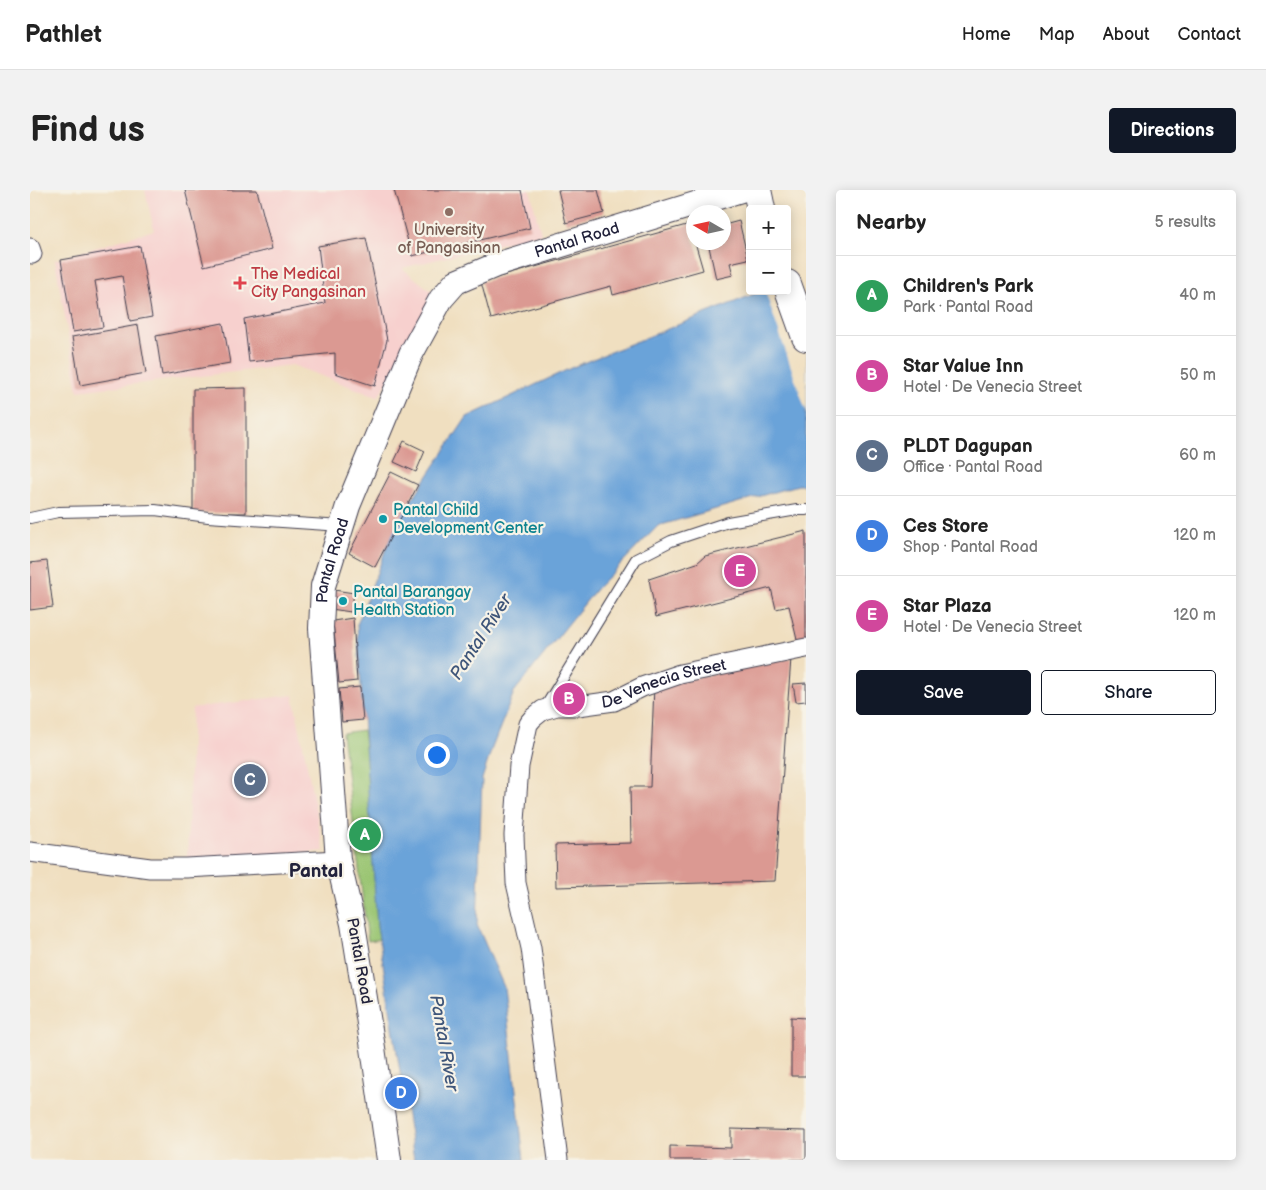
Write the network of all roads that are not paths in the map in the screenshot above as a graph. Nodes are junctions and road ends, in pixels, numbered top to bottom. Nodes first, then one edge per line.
1 (741, 190) edge
2 (757, 190) edge
3 (760, 205) edge
4 (791, 295) edge
5 (806, 337) edge
6 (806, 510) edge
7 (30, 518) edge
8 (342, 526) junction
9 (806, 648) edge
10 (544, 710) junction
11 (30, 852) edge
12 (338, 860) junction
13 (389, 1160) edge
14 (558, 1160) edge

1 - 8 street, Pantal Road
2 - 3 main road
4 - 5 main road
6 - 10 lane
7 - 8 lane
8 - 12 street, Pantal Road
9 - 10 street, De Venecia Street
10 - 14 street
11 - 12 street
12 - 13 street, Pantal Road

